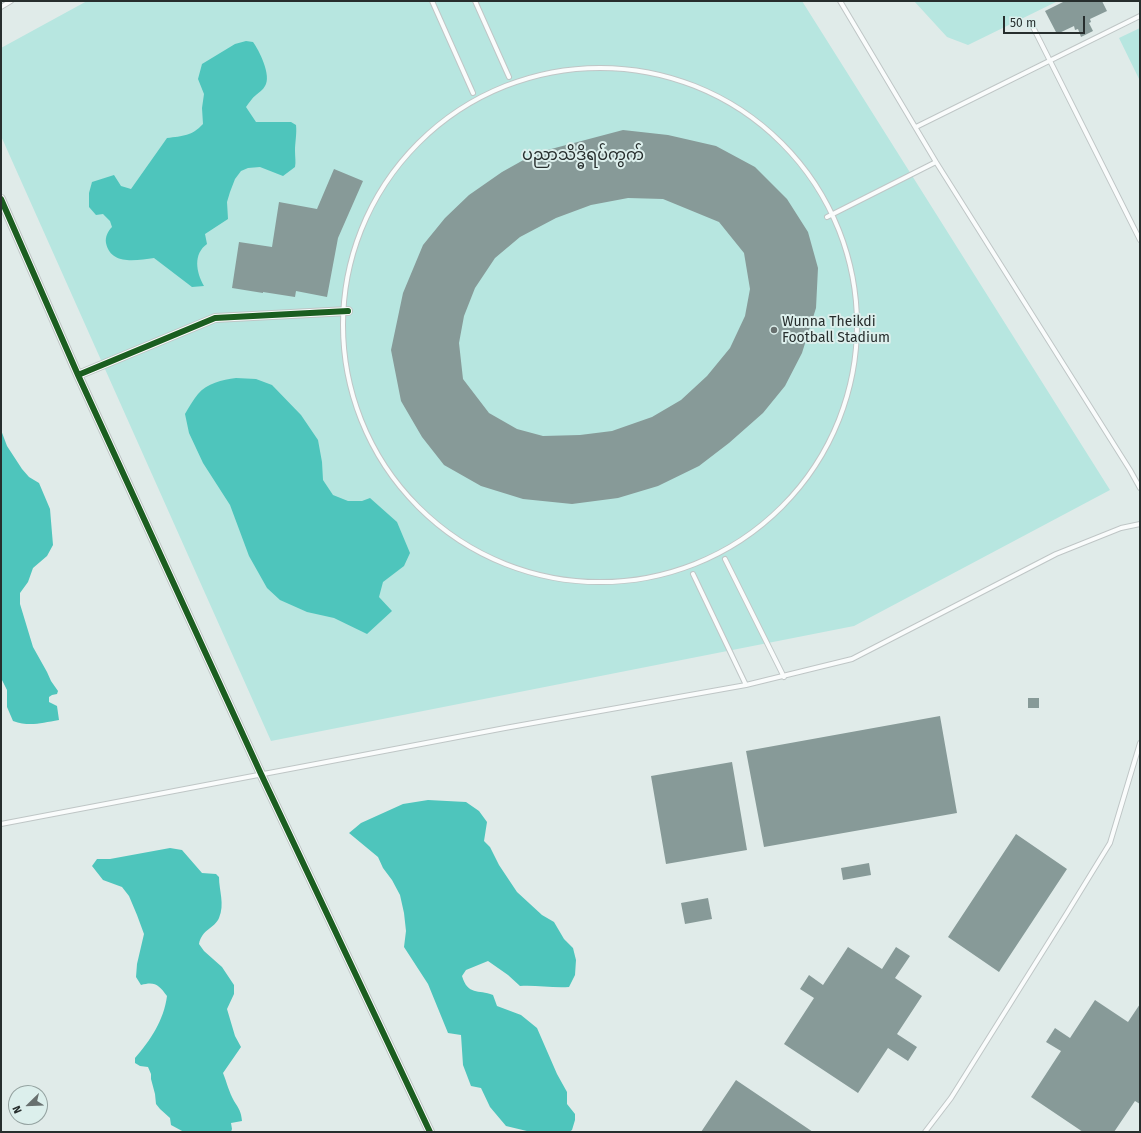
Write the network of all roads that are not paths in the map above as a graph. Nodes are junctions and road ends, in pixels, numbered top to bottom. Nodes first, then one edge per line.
1 (11, 1) edge
2 (432, 1) edge
3 (475, 1) edge
4 (840, 1) edge
5 (1, 6) edge
6 (1140, 16) edge
7 (1032, 25) dead end
8 (1050, 61) junction
9 (584, 64) dead end
10 (629, 64) dead end
11 (643, 66) dead end
12 (517, 75) dead end
13 (509, 77) junction
14 (502, 80) dead end
15 (480, 90) dead end
16 (473, 93) junction
17 (467, 97) dead end
18 (456, 106) dead end
19 (916, 127) junction
20 (936, 162) junction
21 (801, 174) dead end
22 (1, 199) edge
23 (823, 211) dead end
24 (827, 217) junction
25 (830, 224) dead end
26 (1140, 240) edge
27 (851, 311) dead end
28 (349, 314) joint
29 (851, 348) dead end
30 (850, 355) dead end
31 (78, 375) junction
32 (392, 467) dead end
33 (405, 484) dead end
34 (1140, 488) edge
35 (793, 502) dead end
36 (424, 505) dead end
37 (777, 518) dead end
38 (1140, 524) edge
39 (748, 542) dead end
40 (731, 554) dead end
41 (725, 559) junction
42 (718, 562) dead end
43 (699, 571) dead end
44 (693, 574) junction
45 (685, 576) dead end
46 (576, 586) dead end
47 (784, 677) junction
48 (746, 685) junction
49 (1140, 743) edge
50 (262, 774) junction
51 (1, 824) edge
52 (430, 1132) edge
53 (925, 1132) edge

1 - 5 lane
2 - 16 lane
3 - 13 lane
4 - 19 lane
6 - 8 lane
7 - 8 lane
8 - 19 lane
8 - 26 lane
9 - 10 lane
11 - 21 lane
12 - 13 lane
13 - 14 lane
15 - 16 lane
16 - 17 lane
18 - 28 lane
19 - 20 lane
20 - 24 lane
20 - 34 lane
22 - 31 street
23 - 24 lane
24 - 25 lane
27 - 29 lane
28 - 31 street
30 - 35 lane
31 - 50 street
32 - 33 lane
36 - 46 lane
37 - 39 lane
38 - 47 lane
40 - 41 lane
41 - 42 lane
41 - 47 lane
43 - 44 lane
44 - 45 lane
44 - 48 lane
47 - 48 lane
48 - 50 lane
49 - 53 lane
50 - 51 lane
50 - 52 street

